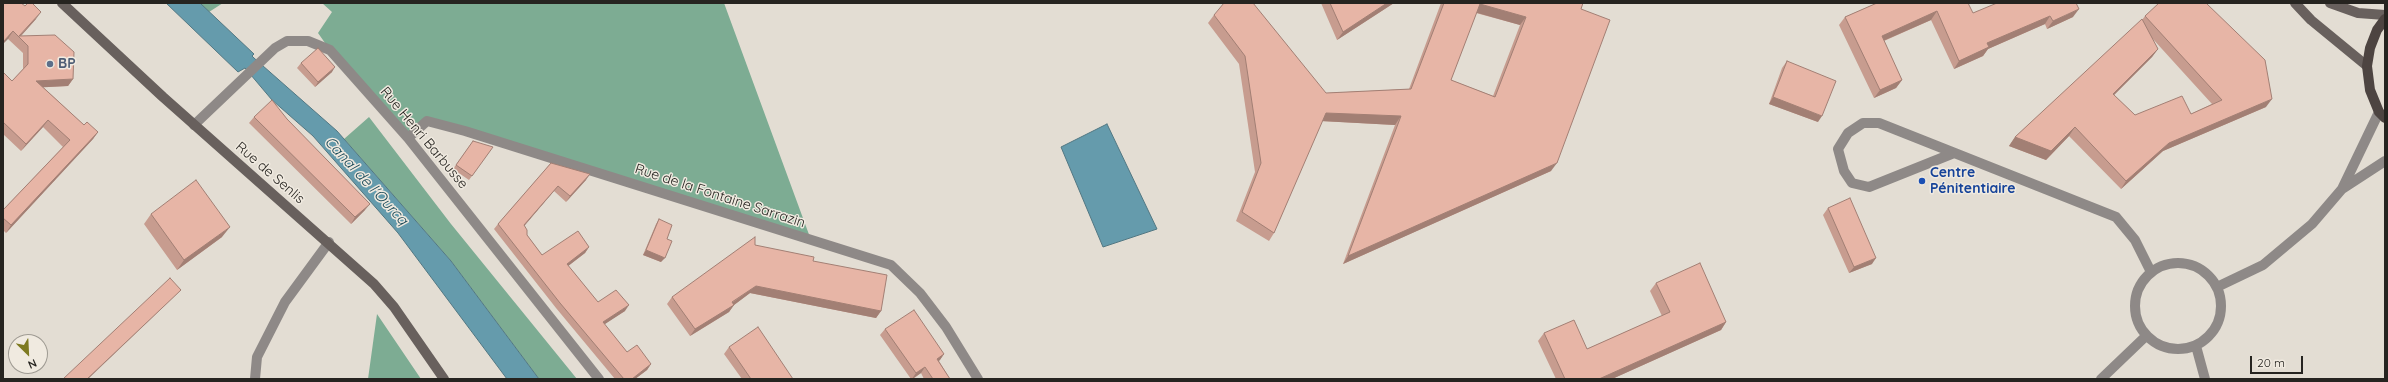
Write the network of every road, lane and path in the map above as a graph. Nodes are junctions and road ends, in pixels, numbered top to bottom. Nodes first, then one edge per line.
1 (62, 3) edge
2 (2295, 3) edge
3 (2330, 3) edge
4 (2385, 15) edge
5 (2385, 19) edge
6 (2367, 66) junction
7 (2382, 115) edge
8 (194, 125) junction
9 (408, 138) junction
10 (1954, 153) junction
11 (2385, 161) edge
12 (2342, 189) junction
13 (329, 242) junction
14 (2151, 272) junction
15 (2217, 287) junction
16 (2146, 336) junction
17 (2196, 346) junction
18 (255, 379) edge
19 (444, 379) edge
20 (599, 379) edge
21 (978, 379) edge
22 (2101, 379) edge
23 (2205, 379) edge

1 - 8 main road, Rue de Senlis
2 - 6 main road
3 - 4 main road
5 - 6 main road
6 - 7 main road
7 - 12 street
8 - 9 street, Rue Henri Barbusse
8 - 13 main road, Rue de Senlis
9 - 20 street, Rue Henri Barbusse
9 - 21 street, Rue de la Fontaine Sarrazin
10 - 10 street
10 - 14 street
11 - 12 street
12 - 15 street
13 - 18 street
13 - 19 main road, Rue de Senlis
14 - 15 street
14 - 16 street
15 - 17 street
16 - 17 street
16 - 22 street
17 - 23 street

